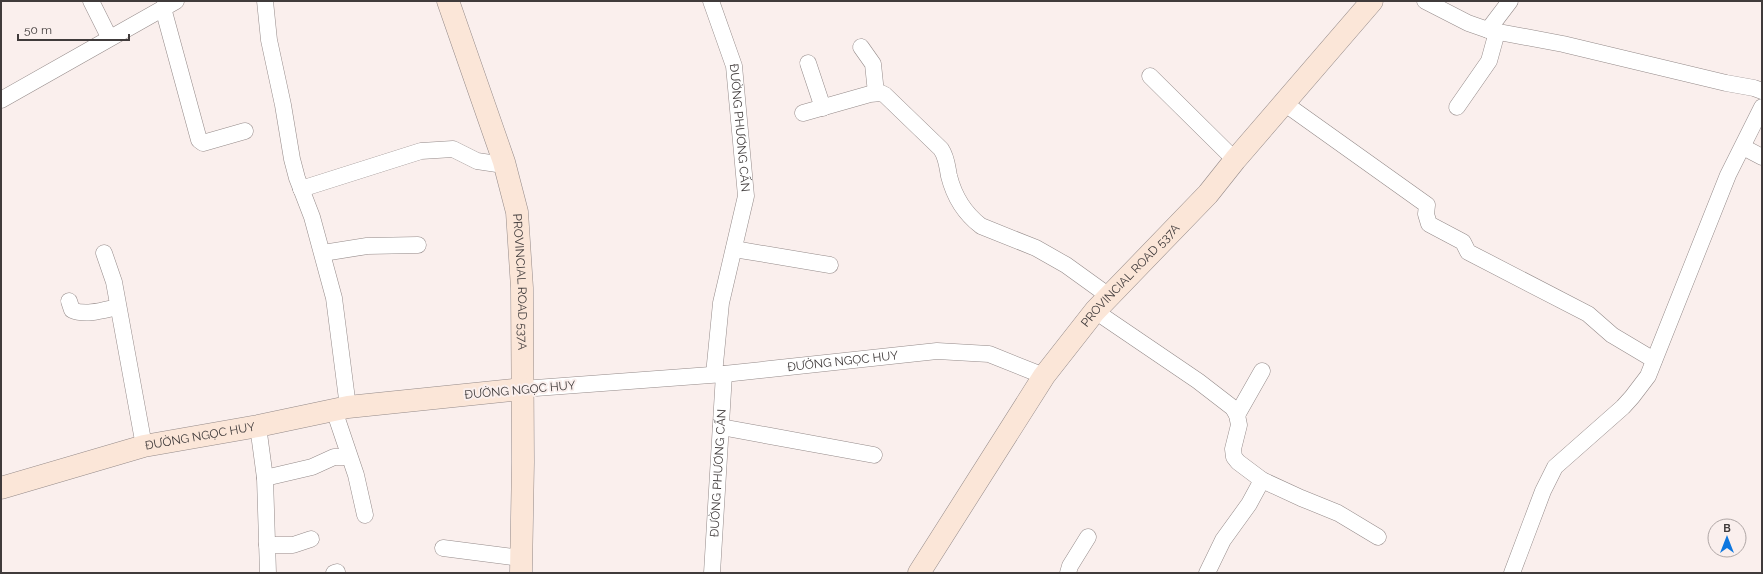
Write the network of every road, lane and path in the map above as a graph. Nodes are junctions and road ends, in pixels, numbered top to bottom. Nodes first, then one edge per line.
1 (92, 1) edge
2 (264, 1) edge
3 (448, 1) edge
4 (711, 1) edge
5 (1371, 1) edge
6 (1425, 1) edge
7 (1510, 1) edge
8 (169, 4) edge
9 (1493, 31) junction
10 (109, 37) junction
11 (861, 47) dead end
12 (808, 63) dead end
13 (1150, 76) dead end
14 (1762, 92) edge
15 (876, 93) junction
16 (1, 100) edge
17 (1284, 103) junction
18 (1457, 107) dead end
19 (1762, 107) edge
20 (823, 108) junction
21 (803, 113) dead end
22 (245, 131) dead end
23 (1743, 147) junction
24 (1762, 157) edge
25 (1234, 160) junction
26 (504, 162) junction
27 (301, 189) junction
28 (418, 245) dead end
29 (734, 249) junction
30 (104, 253) dead end
31 (322, 253) junction
32 (830, 265) dead end
33 (69, 301) dead end
34 (1102, 303) junction
35 (118, 307) junction
36 (1654, 360) junction
37 (1262, 370) dead end
38 (719, 374) junction
39 (1044, 376) junction
40 (522, 389) junction
41 (341, 409) junction
42 (1237, 415) junction
43 (258, 426) junction
44 (721, 427) junction
45 (144, 446) junction
46 (874, 456) dead end
47 (349, 457) junction
48 (265, 478) junction
49 (1262, 480) junction
50 (1, 488) edge
51 (365, 515) dead end
52 (1378, 536) dead end
53 (1088, 537) dead end
54 (311, 539) dead end
55 (267, 545) junction
56 (443, 548) dead end
57 (521, 566) edge
58 (268, 573) edge
59 (712, 573) edge
60 (920, 573) edge
61 (1068, 573) edge
62 (1207, 573) edge
63 (1512, 573) edge

1 - 10 street
2 - 27 street
3 - 26 main road, PROVINCIAL ROAD 537A
4 - 29 street, ĐƯỜNG PHƯƠNG CẤN
5 - 17 main road, PROVINCIAL ROAD 537A
6 - 9 street
7 - 9 street
8 - 10 street
8 - 22 street
9 - 14 street
9 - 18 street
10 - 16 street
11 - 15 street
12 - 20 street
13 - 25 street
15 - 20 street
15 - 34 street
17 - 25 main road, PROVINCIAL ROAD 537A
17 - 36 street
19 - 23 street
20 - 21 street
23 - 24 street
23 - 36 street
25 - 34 main road, PROVINCIAL ROAD 537A
26 - 27 street
26 - 40 main road, PROVINCIAL ROAD 537A
27 - 31 street
28 - 31 street
29 - 32 street
29 - 38 street, ĐƯỜNG PHƯƠNG CẤN
30 - 35 street
31 - 41 street
33 - 35 street
34 - 39 main road, PROVINCIAL ROAD 537A
34 - 42 street
35 - 45 street
36 - 63 street
37 - 42 street
38 - 39 street, ĐƯỜNG NGỌC HUY
38 - 40 street, ĐƯỜNG NGỌC HUY
38 - 44 street, ĐƯỜNG PHƯƠNG CẤN
39 - 60 main road, PROVINCIAL ROAD 537A
40 - 41 main road, ĐƯỜNG NGỌC HUY
40 - 57 main road, PROVINCIAL ROAD 537A
41 - 43 main road, ĐƯỜNG NGỌC HUY
41 - 47 street
42 - 49 street
43 - 45 main road, ĐƯỜNG NGỌC HUY
43 - 48 street
44 - 46 street
44 - 59 street, ĐƯỜNG PHƯƠNG CẤN
45 - 50 main road, ĐƯỜNG NGỌC HUY
47 - 48 street
47 - 51 street
48 - 55 street
49 - 52 street
49 - 62 street
53 - 61 street
54 - 55 street
55 - 58 street
56 - 57 street

